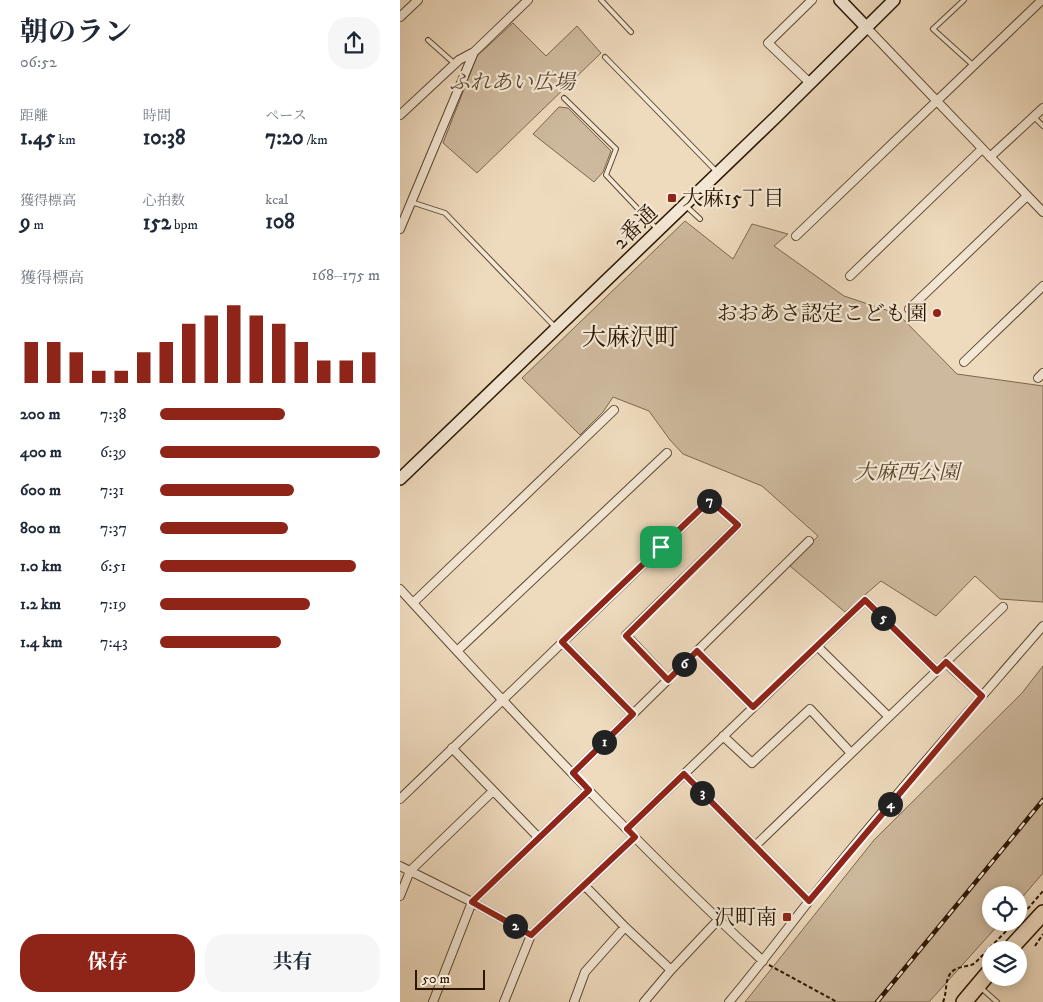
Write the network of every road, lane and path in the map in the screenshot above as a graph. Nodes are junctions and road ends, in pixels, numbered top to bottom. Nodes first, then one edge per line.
1 (418, 0) edge
2 (528, 0) edge
3 (601, 0) edge
4 (812, 0) edge
5 (840, 0) edge
6 (894, 0) edge
7 (964, 0) edge
8 (1042, 0) edge
9 (400, 17) edge
10 (867, 28) junction
11 (631, 32) dead end
12 (428, 40) dead end
13 (474, 52) junction
14 (605, 56) dead end
15 (455, 64) junction
16 (974, 66) junction
17 (810, 83) junction
18 (564, 98) dead end
19 (937, 101) junction
20 (1043, 108) edge
21 (400, 115) edge
22 (1034, 117) junction
23 (1043, 126) edge
24 (982, 148) junction
25 (990, 157) junction
26 (718, 172) junction
27 (1027, 196) junction
28 (411, 202) junction
29 (685, 205) junction
30 (1043, 212) edge
31 (700, 219) dead end
32 (400, 229) edge
33 (658, 231) junction
34 (796, 236) dead end
35 (850, 276) dead end
36 (1043, 286) edge
37 (909, 309) dead end
38 (556, 329) junction
39 (964, 362) dead end
40 (614, 410) dead end
41 (667, 453) dead end
42 (400, 478) edge
43 (809, 541) dead end
44 (400, 589) edge
45 (413, 603) junction
46 (1003, 607) dead end
47 (1043, 626) edge
48 (562, 642) junction
49 (817, 646) junction
50 (457, 651) junction
51 (697, 651) junction
52 (946, 662) junction
53 (937, 671) junction
54 (668, 680) junction
55 (982, 696) junction
56 (502, 700) junction
57 (753, 707) junction
58 (633, 714) junction
59 (889, 718) junction
60 (723, 736) junction
61 (452, 748) junction
62 (851, 753) junction
63 (573, 773) junction
64 (684, 774) junction
65 (589, 790) junction
66 (493, 791) junction
67 (400, 798) edge
68 (627, 829) junction
69 (635, 837) junction
70 (538, 838) junction
71 (755, 846) junction
72 (400, 866) edge
73 (410, 871) junction
74 (584, 885) junction
75 (1043, 891) edge
76 (400, 896) edge
77 (809, 901) junction
78 (472, 902) junction
79 (1027, 910) edge
80 (1043, 913) edge
81 (718, 920) junction
82 (625, 928) junction
83 (1005, 931) edge
84 (1043, 934) edge
85 (531, 935) junction
86 (1017, 941) edge
87 (1035, 946) dead end
88 (763, 962) junction
89 (671, 970) junction
90 (982, 981) edge
91 (978, 986) junction
92 (433, 1002) edge
93 (504, 1002) edge
94 (574, 1002) edge
95 (644, 1002) edge
96 (729, 1002) edge
97 (837, 1002) edge
98 (943, 1002) edge
99 (964, 1002) edge
100 (997, 1002) edge

1 - 9 street
2 - 13 street
3 - 11 lane
4 - 17 street
5 - 10 street
6 - 10 street, 2番通
7 - 16 lane
8 - 16 street
10 - 17 street, 2番通
10 - 19 street
12 - 15 lane
13 - 15 street
13 - 28 street
14 - 26 lane
15 - 21 street
16 - 19 street
17 - 26 street, 2番通
18 - 33 lane
19 - 24 street
19 - 34 street
20 - 22 street
22 - 23 lane
22 - 25 street
24 - 25 street
24 - 35 street
25 - 27 street
26 - 29 street, 2番通
27 - 30 street
27 - 37 street
28 - 32 street
28 - 38 lane
29 - 31 lane
29 - 33 street, 2番通
33 - 38 street, 2番通
36 - 39 street
38 - 42 street, 2番通
40 - 45 street
41 - 50 street
43 - 51 street
44 - 45 street
45 - 50 street
46 - 52 street
47 - 55 street
48 - 54 street
48 - 56 street
48 - 58 street
49 - 53 street
49 - 57 street
49 - 59 street
50 - 56 street
51 - 54 street
51 - 57 street
52 - 53 street
52 - 55 street
53 - 59 street
54 - 58 street
55 - 77 street
56 - 61 street
56 - 63 street
57 - 60 street
58 - 63 street
59 - 62 street
60 - 62 street
60 - 64 street
61 - 66 street
61 - 67 street
62 - 71 street
63 - 65 street
64 - 68 street
64 - 71 street
65 - 68 street
65 - 70 street
66 - 70 street
66 - 73 street
68 - 69 street
69 - 74 street
69 - 81 street
70 - 78 street
71 - 77 street
72 - 73 street
73 - 76 street
73 - 78 street
74 - 82 street
74 - 85 street
75 - 79 path
77 - 88 street
78 - 85 street
78 - 92 street
80 - 86 highway
81 - 88 street
81 - 89 street
82 - 89 street
82 - 94 street
83 - 98 path
84 - 87 path
85 - 93 street
88 - 96 street
88 - 97 path
89 - 95 street
90 - 91 highway
91 - 99 highway
91 - 100 lane

